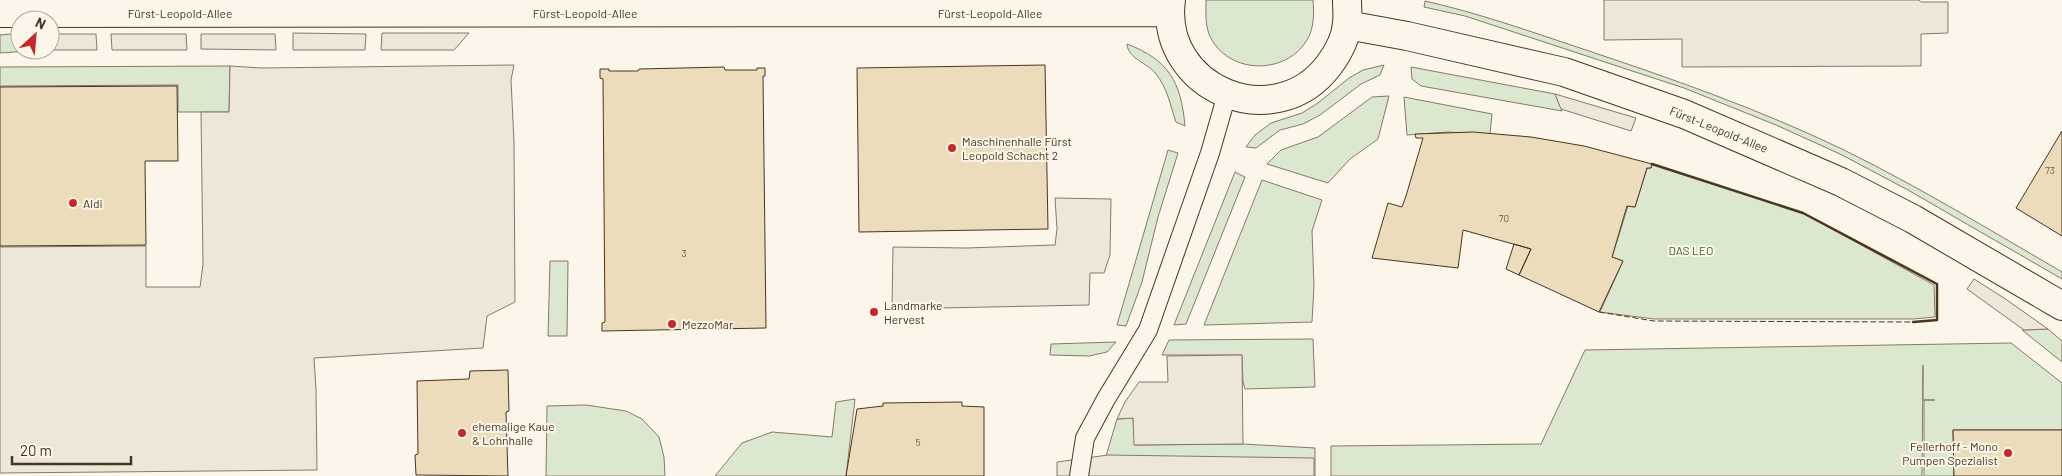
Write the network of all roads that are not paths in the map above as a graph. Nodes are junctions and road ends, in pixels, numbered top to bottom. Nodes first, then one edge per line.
1 (1170, 6) edge
2 (1347, 12) edge
3 (0, 13) edge
4 (1227, 94) junction
5 (2062, 306) edge
6 (1079, 476) edge

1 - 3 street, Fürst-Leopold-Allee
1 - 4 street
2 - 4 street
2 - 5 street, Fürst-Leopold-Allee
4 - 6 lane

